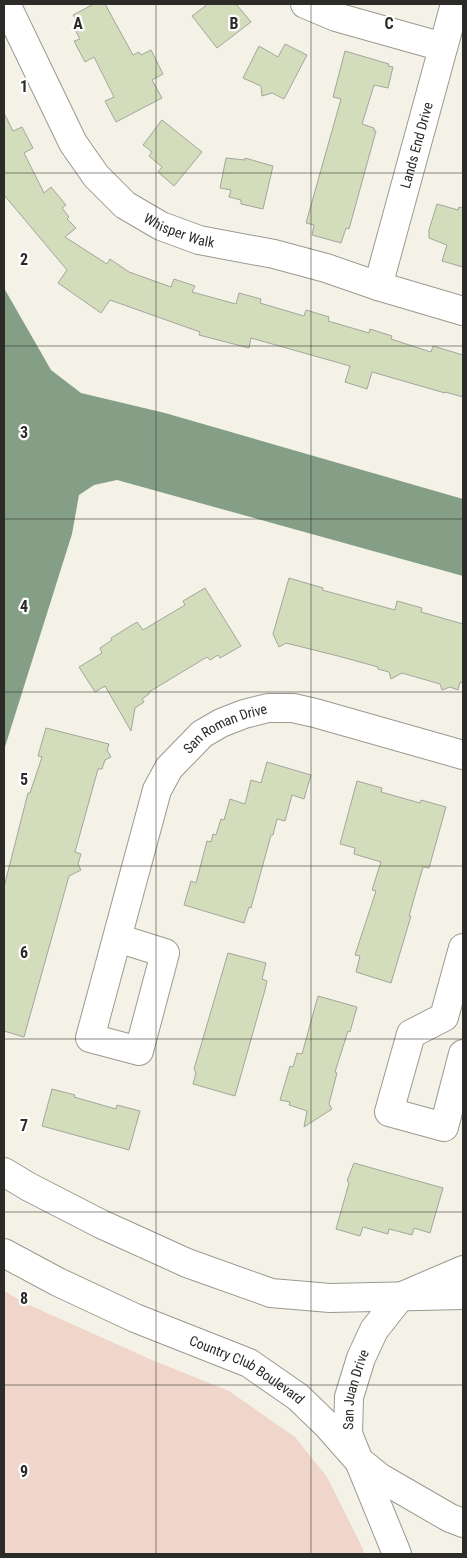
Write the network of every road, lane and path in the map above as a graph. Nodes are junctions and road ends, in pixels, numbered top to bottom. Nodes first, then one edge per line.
1 (6, 4) edge
2 (305, 4) edge
3 (455, 4) edge
4 (443, 47) junction
5 (378, 286) junction
6 (463, 311) edge
7 (463, 755) edge
8 (117, 938) dead end
9 (463, 948) edge
10 (444, 1017) junction
11 (463, 1043) edge
12 (463, 1054) edge
13 (4, 1172) edge
14 (4, 1253) edge
15 (463, 1270) edge
16 (463, 1295) edge
17 (400, 1297) junction
18 (358, 1460) junction
19 (463, 1523) edge
20 (397, 1554) edge

1 - 5 street, Whisper Walk
2 - 4 street
3 - 4 street, Lands End Drive
4 - 5 street, Lands End Drive
5 - 6 street, Whisper Walk
7 - 8 street, San Roman Drive
9 - 10 street
10 - 11 street
10 - 12 street
13 - 17 street
14 - 18 street, Country Club Boulevard
15 - 17 street, San Juan Drive
16 - 17 street
17 - 18 street, San Juan Drive
18 - 19 street, Country Club Boulevard
18 - 20 street, San Juan Drive

